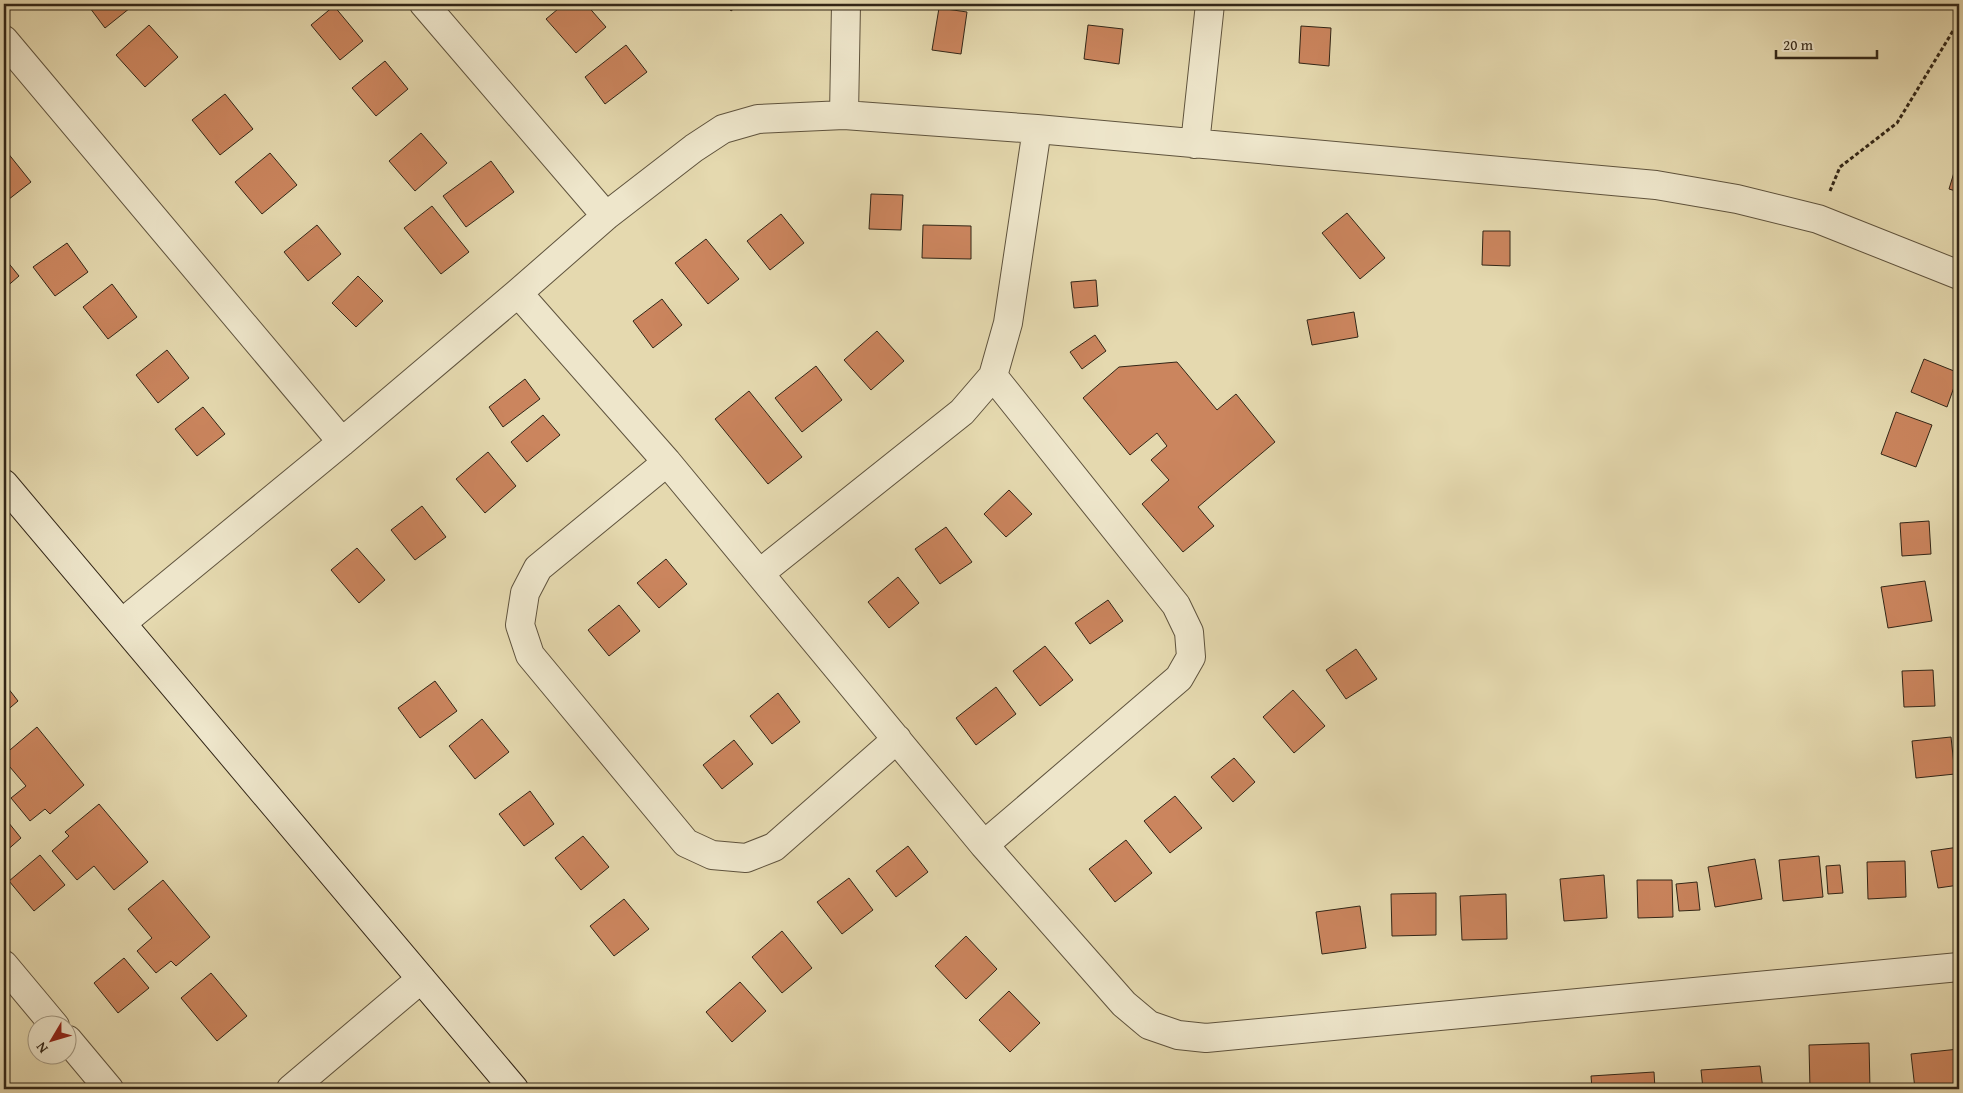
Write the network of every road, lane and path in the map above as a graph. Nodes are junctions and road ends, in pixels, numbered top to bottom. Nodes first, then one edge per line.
1 (424, 4) edge
2 (846, 4) edge
3 (1210, 4) edge
4 (1959, 22) edge
5 (4, 40) edge
6 (844, 115) junction
7 (1037, 129) junction
8 (1195, 144) junction
9 (606, 216) junction
10 (1818, 219) junction
11 (1959, 275) edge
12 (518, 293) junction
13 (993, 376) junction
14 (342, 442) junction
15 (667, 462) junction
16 (4, 484) edge
17 (760, 573) junction
18 (122, 623) junction
19 (898, 739) junction
20 (984, 845) junction
21 (4, 965) edge
22 (1959, 967) edge
23 (421, 979) junction
24 (47, 1016) edge
25 (78, 1052) edge
26 (109, 1089) edge
27 (291, 1089) edge
28 (514, 1089) edge

1 - 9 street
2 - 6 street
3 - 8 street
4 - 10 path
5 - 14 street
6 - 7 street
6 - 9 street
7 - 8 street
7 - 13 street
8 - 10 street
9 - 12 street
10 - 11 street
12 - 14 street
12 - 15 street
13 - 17 street
13 - 20 street
14 - 18 street
15 - 17 street
15 - 19 street
16 - 18 street
17 - 19 street
18 - 23 street
19 - 20 street
20 - 22 street
21 - 24 street
23 - 27 street
23 - 28 street
25 - 26 street

